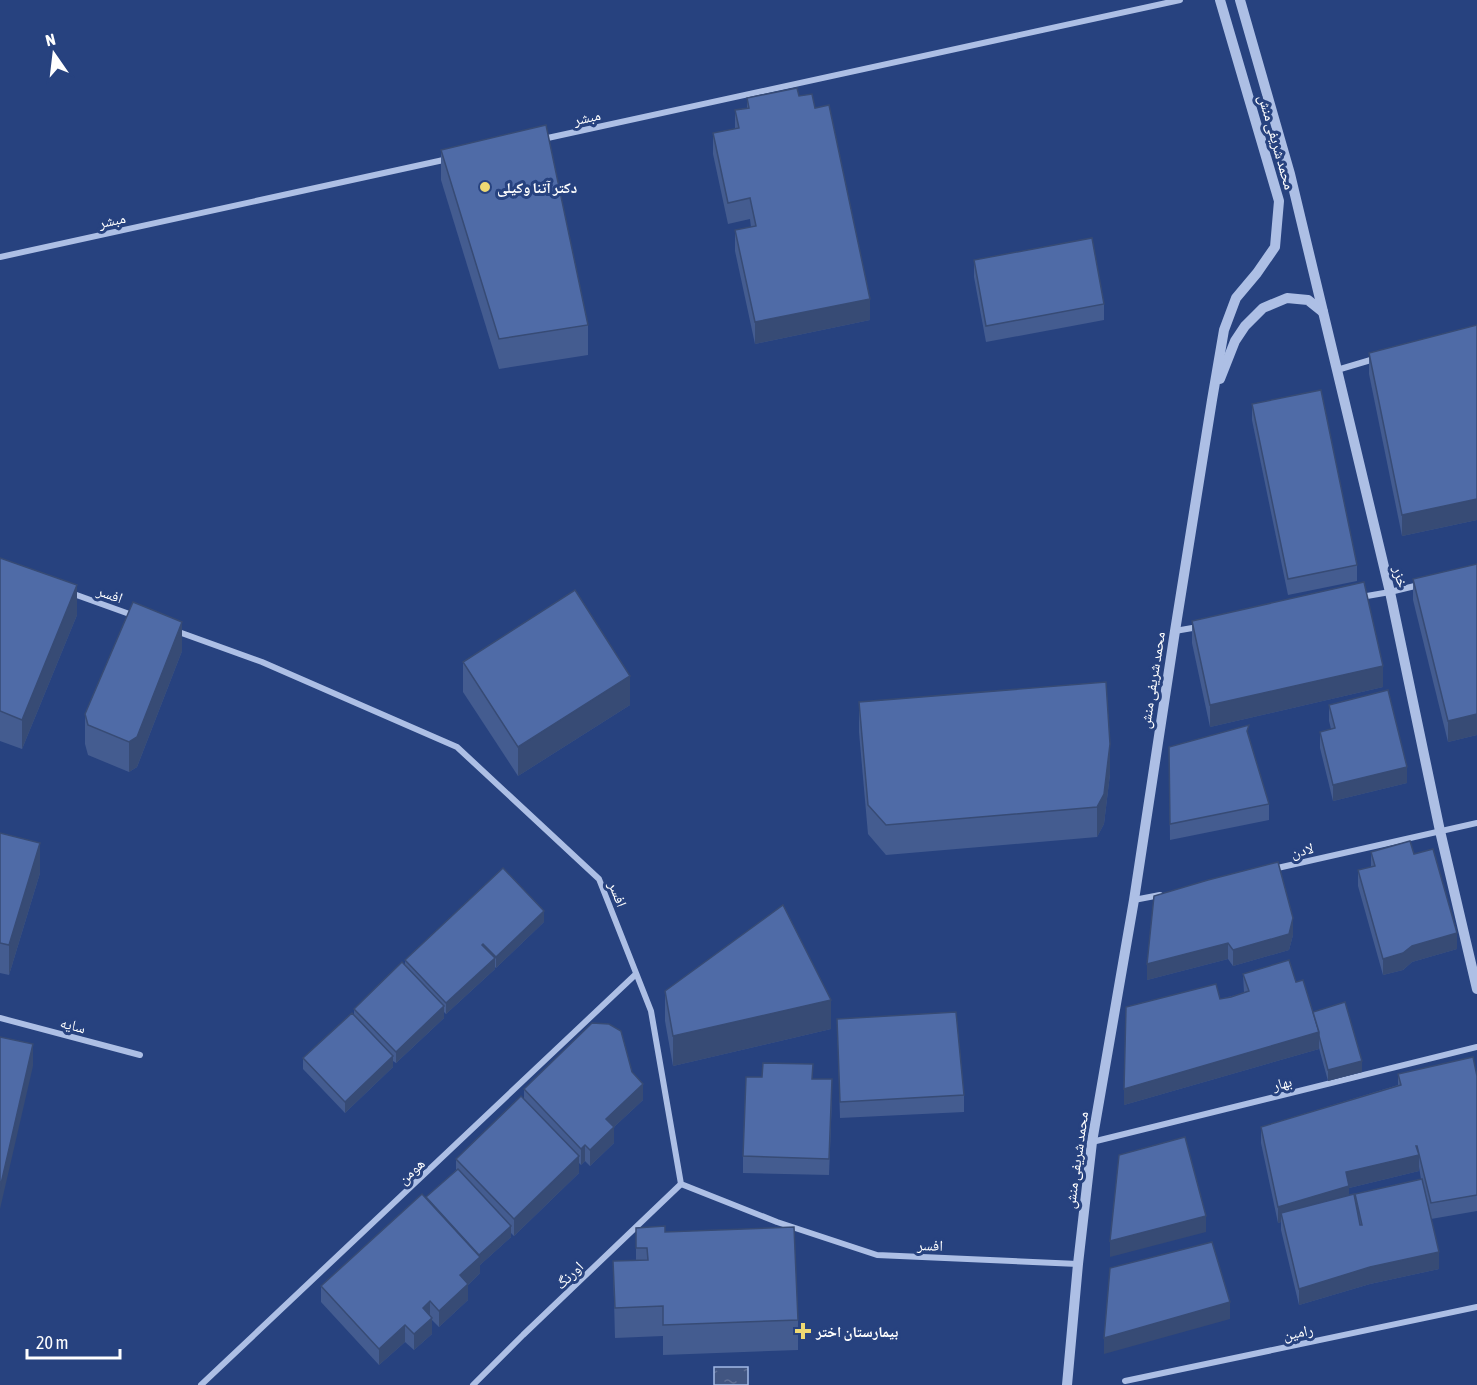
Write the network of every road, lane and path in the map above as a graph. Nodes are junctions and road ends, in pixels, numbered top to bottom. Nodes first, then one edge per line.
1 (1180, 0) edge
2 (1220, 0) edge
3 (1240, 0) edge
4 (537, 140) edge
5 (456, 158) edge
6 (1290, 174) joint
7 (0, 257) edge
8 (1323, 312) junction
9 (1380, 358) edge
10 (1337, 370) junction
11 (1212, 400) junction
12 (1422, 584) edge
13 (66, 591) edge
14 (1390, 592) junction
15 (1356, 598) edge
16 (142, 619) edge
17 (1209, 625) edge
18 (164, 627) edge
19 (1175, 631) junction
20 (1477, 823) edge
21 (1440, 831) junction
22 (1270, 870) edge
23 (1168, 893) edge
24 (1134, 900) junction
25 (636, 974) junction
26 (1477, 989) edge
27 (0, 1018) edge
28 (1477, 1047) edge
29 (140, 1055) dead end
30 (1092, 1142) junction
31 (681, 1184) junction
32 (1078, 1264) junction
33 (1477, 1306) edge
34 (1125, 1381) dead end
35 (201, 1385) edge
36 (473, 1385) edge
37 (1067, 1385) edge

1 - 4 street, مبشر
2 - 11 street, محمد شریفی منش
3 - 6 street, محمد شریفی منش
5 - 7 street, مبشر
6 - 8 street, خزر
8 - 10 street, خزر
8 - 11 street
9 - 10 street
10 - 14 street, خزر
11 - 19 street, محمد شریفی منش
12 - 14 street
13 - 16 street, افسر
14 - 15 street
14 - 21 street, خزر
17 - 19 street
18 - 25 street, افسر
19 - 24 street, محمد شریفی منش
20 - 21 street, لادن
21 - 22 street, لادن
21 - 26 street, خزر
23 - 24 street
24 - 30 street, محمد شریفی منش
25 - 31 street, افسر
25 - 35 street, هومن
27 - 29 street, سایه
28 - 30 street, بهار
30 - 32 street, محمد شریفی منش
31 - 32 street, افسر
31 - 36 street, اورنگ
32 - 37 street, محمد شریفی منش
33 - 34 street, رامین

